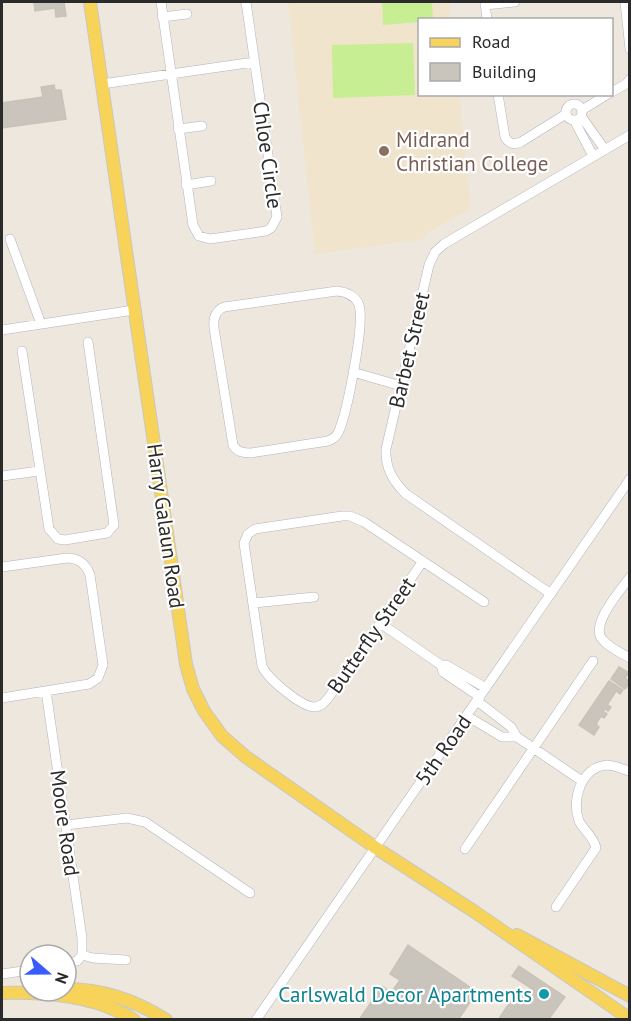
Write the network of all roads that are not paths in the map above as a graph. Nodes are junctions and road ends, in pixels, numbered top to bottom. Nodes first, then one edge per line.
1 (90, 2) edge
2 (160, 2) edge
3 (246, 2) edge
4 (515, 2) edge
5 (625, 2) edge
6 (485, 3) edge
7 (187, 14) dead end
8 (162, 17) junction
9 (487, 18) edge
10 (630, 49) edge
11 (254, 62) junction
12 (171, 73) junction
13 (630, 79) edge
14 (102, 84) junction
15 (613, 91) edge
16 (498, 96) edge
17 (605, 96) edge
18 (576, 115) junction
19 (202, 126) dead end
20 (178, 129) junction
21 (630, 135) edge
22 (605, 150) junction
23 (593, 156) junction
24 (211, 181) dead end
25 (186, 185) junction
26 (10, 238) dead end
27 (134, 310) junction
28 (41, 324) junction
29 (2, 330) edge
30 (88, 342) dead end
31 (22, 351) dead end
32 (353, 372) junction
33 (401, 386) junction
34 (39, 471) junction
35 (2, 476) edge
36 (630, 479) edge
37 (423, 561) junction
38 (2, 567) edge
39 (630, 577) edge
40 (551, 594) junction
41 (314, 597) dead end
42 (484, 602) dead end
43 (252, 603) junction
44 (380, 623) junction
45 (630, 658) edge
46 (593, 661) dead end
47 (441, 665) junction
48 (486, 688) junction
49 (46, 691) junction
50 (2, 698) edge
51 (479, 699) junction
52 (467, 716) junction
53 (517, 737) junction
54 (533, 748) junction
55 (630, 771) edge
56 (582, 781) junction
57 (66, 825) junction
58 (376, 848) junction
59 (465, 849) dead end
60 (250, 893) dead end
61 (556, 907) dead end
62 (475, 912) junction
63 (82, 955) junction
64 (78, 960) edge
65 (126, 960) dead end
66 (18, 972) edge
67 (2, 974) edge
68 (78, 990) edge
69 (2, 993) edge
70 (17, 993) joint
71 (630, 996) edge
72 (630, 1019) edge
73 (134, 1020) edge
74 (166, 1020) edge
75 (256, 1020) edge

1 - 14 main road, Harry Galaun Road
2 - 8 street, Chloe Circle
3 - 11 street
4 - 6 street
5 - 10 street
6 - 9 street
7 - 8 street
8 - 12 street, Chloe Circle
11 - 12 street
11 - 25 street, Chloe Circle
12 - 14 street
12 - 20 street, Chloe Circle
13 - 15 street
14 - 27 main road, Harry Galaun Road
16 - 18 street
17 - 18 street
18 - 22 street
18 - 23 street
19 - 20 street
20 - 25 street, Chloe Circle
21 - 22 street, Barbet Street
22 - 23 street, Barbet Street
23 - 33 street, Barbet Street
24 - 25 street
26 - 28 street
27 - 28 street
27 - 58 main road, Harry Galaun Road
28 - 29 street
30 - 34 street
31 - 34 street
32 - 32 street
32 - 33 street
33 - 40 street, Barbet Street
34 - 35 street
36 - 40 street, 5th Road
37 - 42 street, Butterfly Street
37 - 43 street, Butterfly Street
37 - 44 street, Butterfly Street
38 - 49 street
39 - 45 street
40 - 48 street, 5th Road
41 - 43 street
43 - 44 street, Butterfly Street
44 - 47 street
46 - 54 street
47 - 48 street
47 - 51 street
48 - 51 street, 5th Road
49 - 50 street
49 - 57 street, Moore Road
51 - 52 street, 5th Road
51 - 53 street
52 - 53 street
52 - 58 street, 5th Road
53 - 54 street
54 - 56 street
54 - 59 street
55 - 56 street
56 - 61 street
57 - 60 street
57 - 63 street, Moore Road
58 - 62 main road, Harry Galaun Road
58 - 75 street, 5th Road
62 - 71 main road, Harry Galaun Road
62 - 72 main road, Harry Galaun Road
63 - 64 street
63 - 65 street
66 - 67 street
68 - 74 main road
69 - 70 main road
70 - 73 main road

